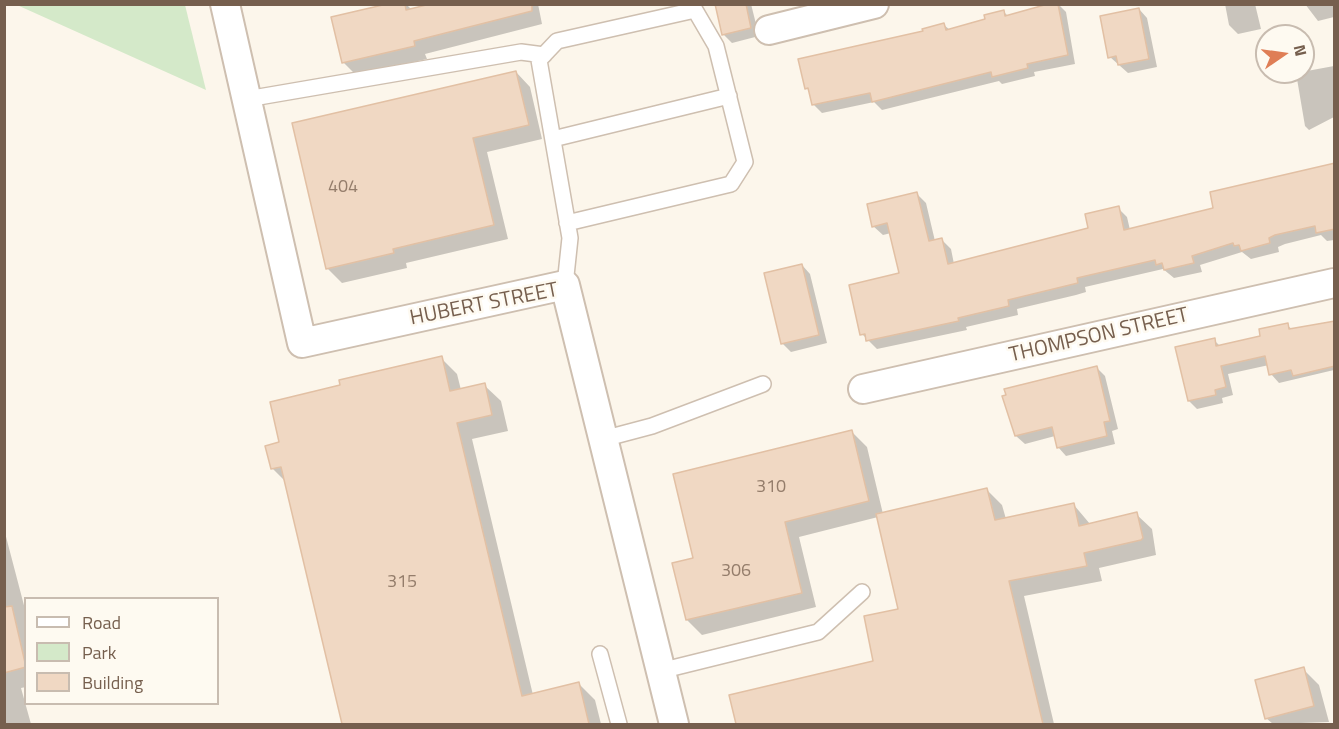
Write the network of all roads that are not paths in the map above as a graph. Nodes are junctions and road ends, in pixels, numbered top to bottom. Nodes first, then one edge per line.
1 (225, 4) edge
2 (874, 4) edge
3 (769, 30) dead end
4 (544, 55) junction
5 (729, 96) junction
6 (247, 99) junction
7 (553, 139) junction
8 (567, 223) junction
9 (1335, 283) edge
10 (565, 285) junction
11 (763, 384) dead end
12 (862, 389) dead end
13 (603, 439) junction
14 (862, 592) dead end
15 (600, 654) dead end
16 (660, 670) junction
17 (619, 724) edge
18 (674, 724) edge

1 - 6 street, HUBERT STREET
2 - 3 street
4 - 5 lane
4 - 6 lane
4 - 7 lane
5 - 7 lane
5 - 8 lane
6 - 10 street, HUBERT STREET
7 - 8 lane
8 - 10 lane
9 - 12 street, THOMPSON STREET
10 - 13 street, HUBERT STREET
11 - 13 lane
13 - 16 street, HUBERT STREET
14 - 16 lane
15 - 17 lane
16 - 18 street, HUBERT STREET

